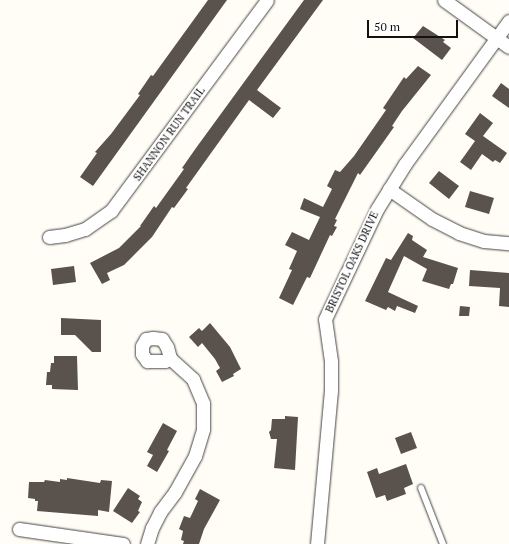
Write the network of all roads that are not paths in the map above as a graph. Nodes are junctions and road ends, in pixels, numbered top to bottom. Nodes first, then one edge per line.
1 (267, 0) edge
2 (444, 0) edge
3 (509, 21) edge
4 (496, 38) junction
5 (509, 47) edge
6 (389, 189) junction
7 (49, 237) dead end
8 (509, 243) edge
9 (170, 358) dead end
10 (421, 488) dead end
11 (19, 529) dead end
12 (123, 544) edge
13 (147, 544) edge
14 (317, 544) edge
15 (443, 544) edge

1 - 7 street, SHANNON RUN TRAIL
2 - 4 street
3 - 4 street, BRISTOL OAKS DRIVE
4 - 5 street
4 - 6 street, BRISTOL OAKS DRIVE
6 - 8 street
6 - 14 street, BRISTOL OAKS DRIVE
9 - 13 street
10 - 15 lane
11 - 12 street

